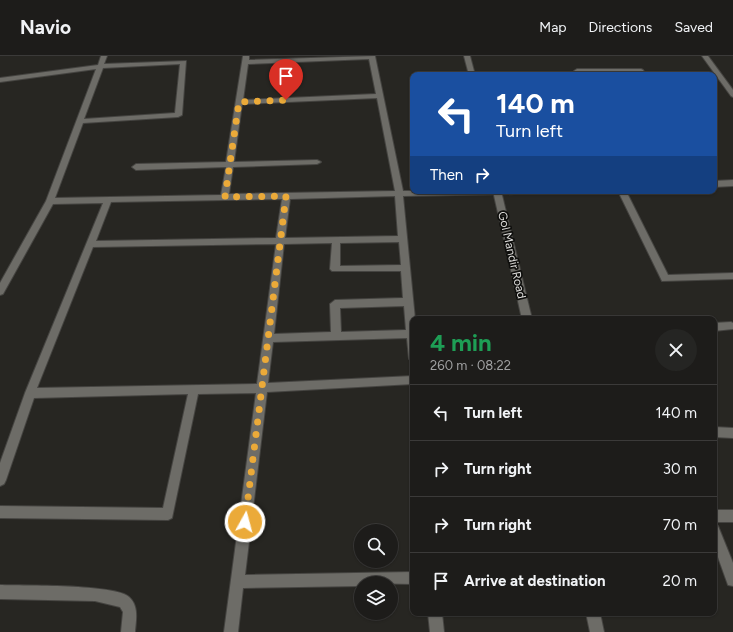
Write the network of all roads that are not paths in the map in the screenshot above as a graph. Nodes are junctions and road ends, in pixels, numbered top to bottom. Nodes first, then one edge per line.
1 (104, 56) edge
2 (468, 56) edge
3 (705, 56) edge
4 (361, 57) edge
5 (245, 59) edge
6 (102, 66) junction
7 (471, 72) edge
8 (578, 72) edge
9 (642, 72) edge
10 (716, 72) edge
11 (717, 73) edge
12 (0, 80) edge
13 (733, 95) edge
14 (379, 96) junction
15 (239, 102) junction
16 (80, 121) junction
17 (317, 162) dead end
18 (230, 163) junction
19 (136, 167) dead end
20 (733, 183) edge
21 (717, 184) edge
22 (399, 194) junction
23 (410, 194) edge
24 (499, 194) edge
25 (623, 194) edge
26 (286, 196) junction
27 (225, 197) junction
28 (108, 200) junction
29 (50, 201) junction
30 (403, 239) junction
31 (336, 240) junction
32 (281, 241) junction
33 (91, 244) junction
34 (405, 268) junction
35 (733, 276) edge
36 (0, 289) edge
37 (408, 302) junction
38 (526, 316) edge
39 (410, 323) edge
40 (717, 327) edge
41 (732, 327) edge
42 (410, 334) edge
43 (336, 336) junction
44 (268, 338) junction
45 (410, 380) edge
46 (262, 388) junction
47 (194, 390) junction
48 (30, 393) junction
49 (717, 432) edge
50 (733, 433) edge
51 (0, 480) edge
52 (0, 512) edge
53 (717, 516) edge
54 (733, 516) edge
55 (717, 538) edge
56 (410, 578) edge
57 (733, 580) edge
58 (238, 582) junction
59 (0, 592) edge
60 (435, 616) edge
61 (594, 616) edge
62 (128, 632) edge
63 (232, 632) edge
64 (437, 632) edge
65 (597, 632) edge

1 - 6 street
2 - 7 street
3 - 10 street
4 - 5 street
4 - 14 street
5 - 15 street
6 - 12 street
6 - 16 street
6 - 16 street
8 - 9 street
11 - 13 street
14 - 15 street
14 - 22 street
15 - 18 street
16 - 29 street
17 - 18 street
18 - 19 street
18 - 27 street
20 - 21 street
22 - 23 street
22 - 26 street
22 - 30 street
24 - 38 street, Gol Mandir Road
25 - 35 street
26 - 27 street
26 - 32 street
27 - 28 street
28 - 29 street
28 - 33 street
29 - 36 street
30 - 31 street
30 - 34 street
31 - 32 street
31 - 34 street
32 - 33 street
32 - 44 street
33 - 48 street
34 - 37 street
37 - 39 street
37 - 43 street
40 - 41 street
42 - 43 street
43 - 44 street
44 - 46 street
45 - 46 street
46 - 47 street
46 - 58 street
47 - 48 street
47 - 52 street
48 - 51 street
49 - 50 street
53 - 54 street
55 - 57 street
56 - 58 street
58 - 63 street
59 - 62 street
60 - 64 street
61 - 65 street

